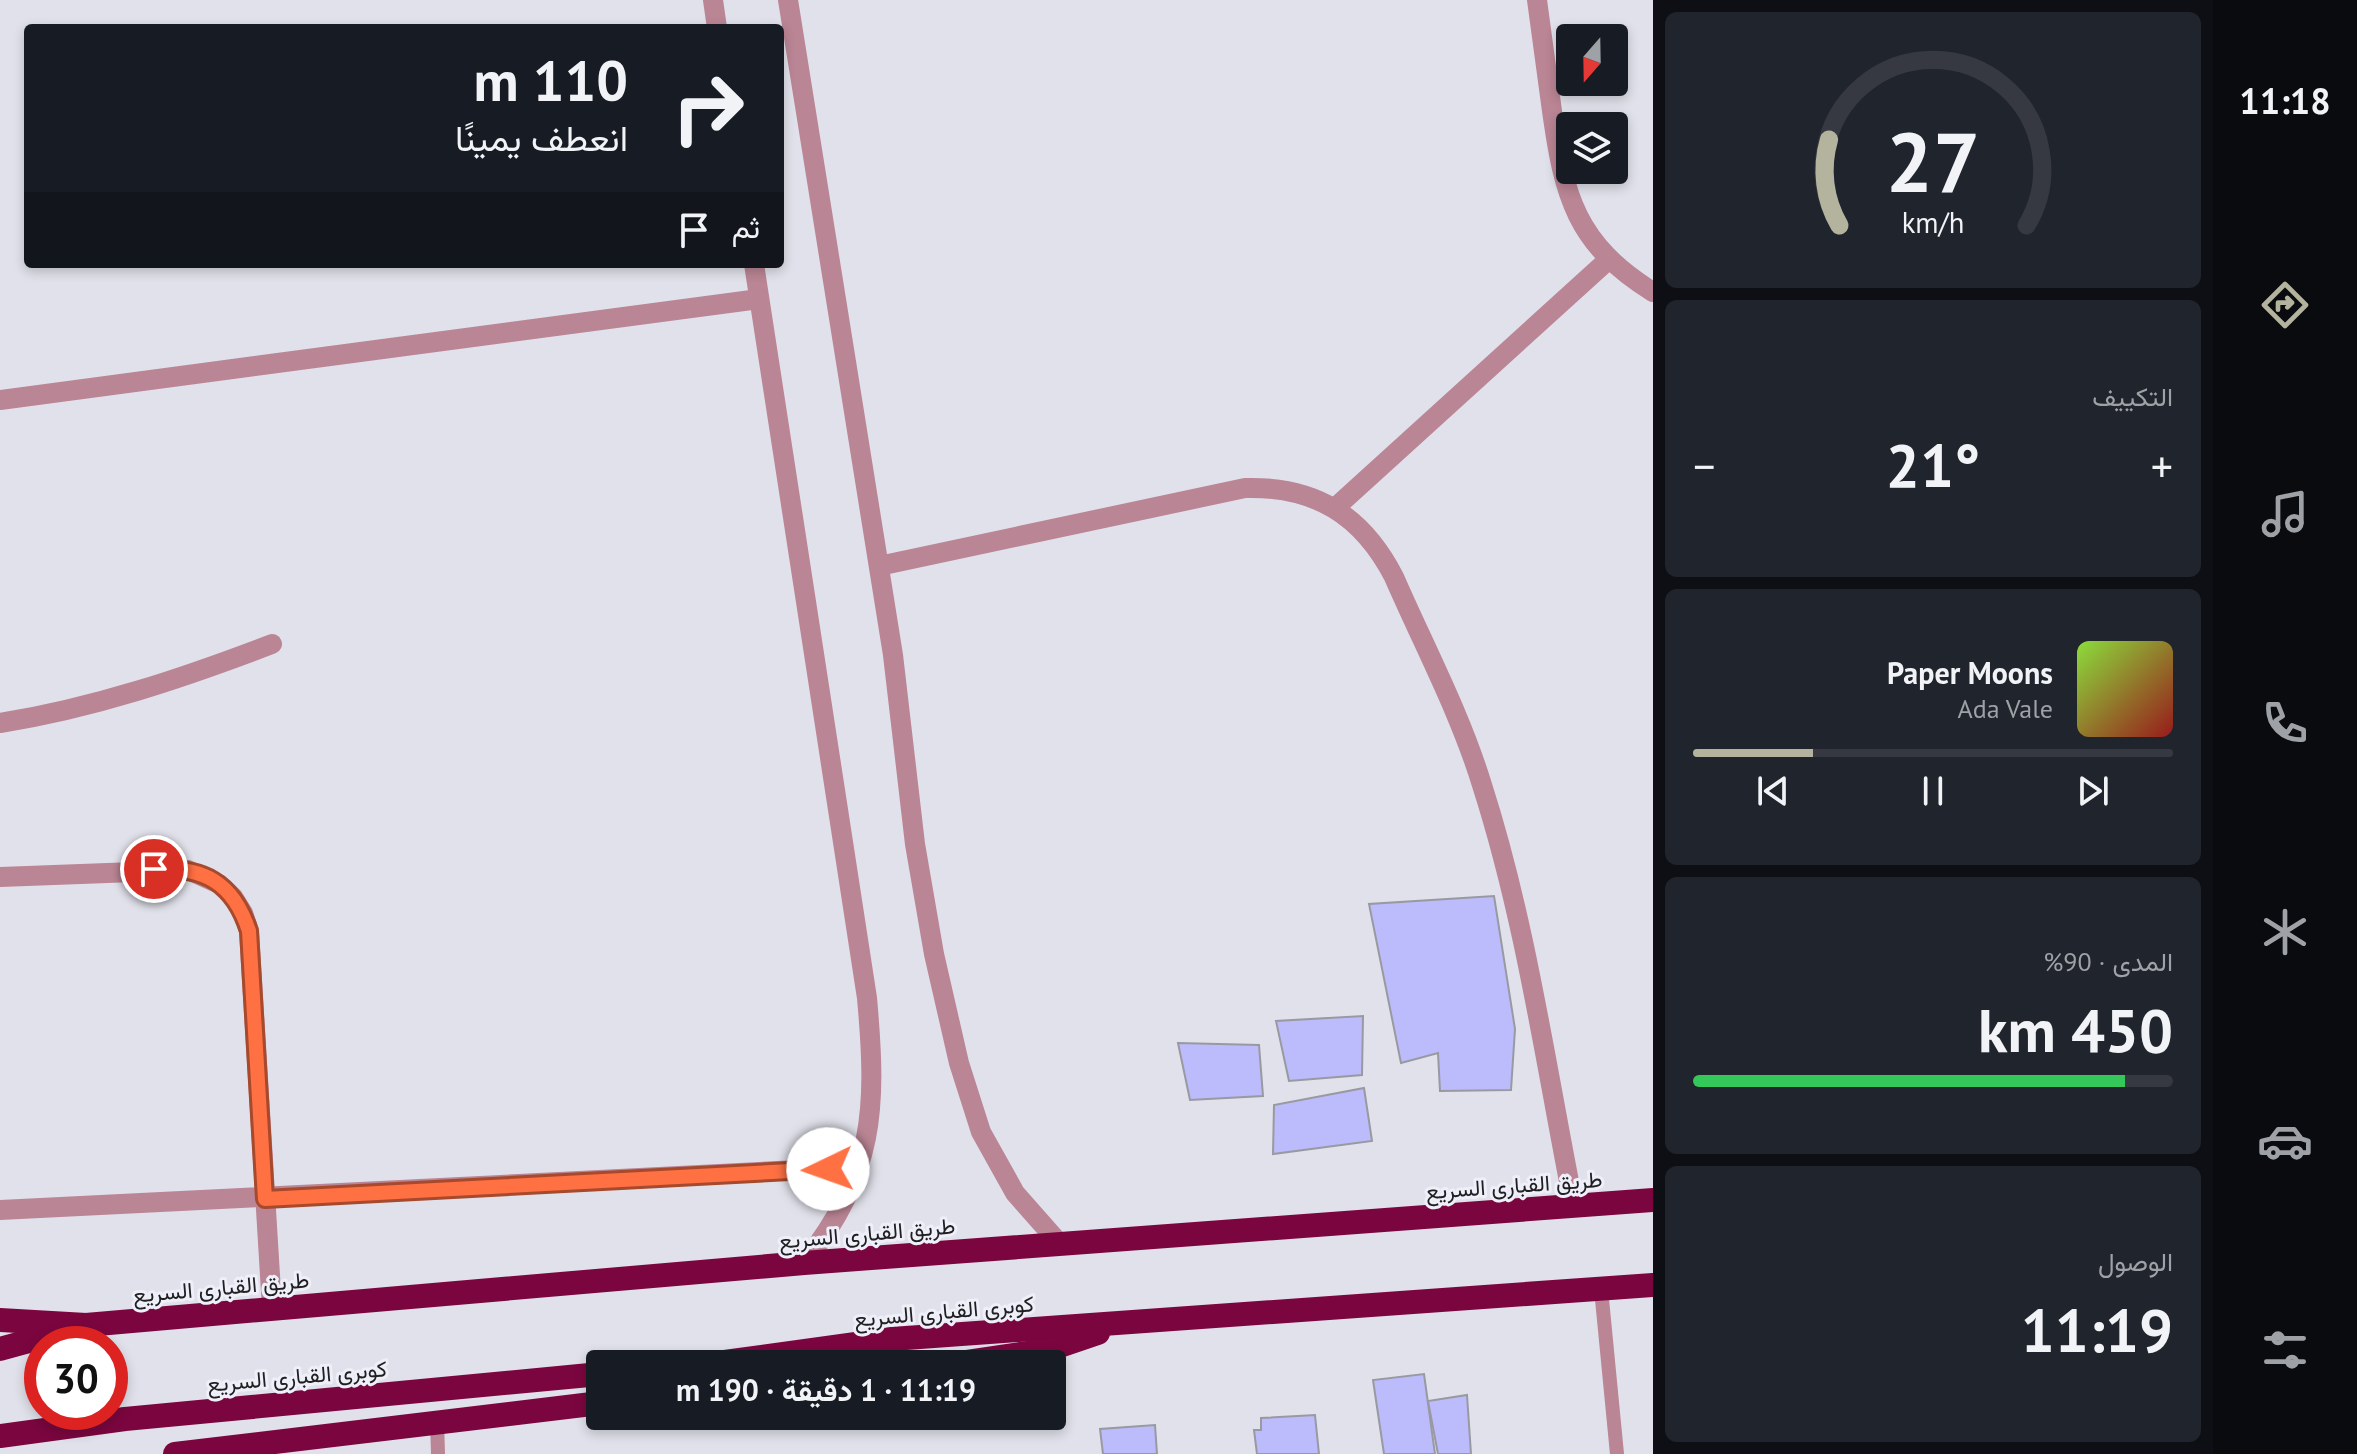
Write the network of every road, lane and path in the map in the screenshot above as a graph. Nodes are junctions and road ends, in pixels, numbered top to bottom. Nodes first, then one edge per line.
1 (713, 0) edge
2 (788, 0) edge
3 (1537, 0) edge
4 (716, 24) edge
5 (1608, 260) junction
6 (755, 268) edge
7 (1653, 292) edge
8 (759, 299) junction
9 (0, 400) edge
10 (1335, 508) junction
11 (879, 566) junction
12 (272, 644) dead end
13 (0, 723) edge
14 (0, 877) edge
15 (859, 1167) junction
16 (265, 1199) junction
17 (1653, 1200) edge
18 (1574, 1207) junction
19 (0, 1210) edge
20 (1060, 1244) junction
21 (804, 1263) junction
22 (1653, 1285) edge
23 (1601, 1289) junction
24 (272, 1308) junction
25 (0, 1320) edge
26 (1136, 1321) junction
27 (86, 1325) junction
28 (0, 1349) edge
29 (812, 1350) edge
30 (1048, 1350) edge
31 (586, 1375) edge
32 (586, 1404) edge
33 (437, 1420) junction
34 (0, 1436) edge
35 (175, 1454) edge
36 (438, 1454) edge
37 (1617, 1454) edge

1 - 4 street
2 - 11 street
3 - 5 street
5 - 7 street
5 - 10 street
6 - 8 street
8 - 9 street
8 - 15 street
10 - 11 street
10 - 18 street
11 - 20 street
12 - 13 street
14 - 16 street
15 - 16 street
15 - 21 street
16 - 19 street
16 - 24 street
17 - 18 highway, طريق القبارى السريع
18 - 20 highway, طريق القبارى السريع
20 - 21 highway, طريق القبارى السريع
21 - 24 highway, طريق القبارى السريع
22 - 23 highway
23 - 26 highway
23 - 37 lane
24 - 27 highway, طريق القبارى السريع
25 - 27 highway
26 - 29 highway, كوبرى القبارى السريع
26 - 30 highway
27 - 28 highway
31 - 34 highway, كوبرى القبارى السريع
32 - 33 highway
33 - 35 highway
33 - 36 lane

